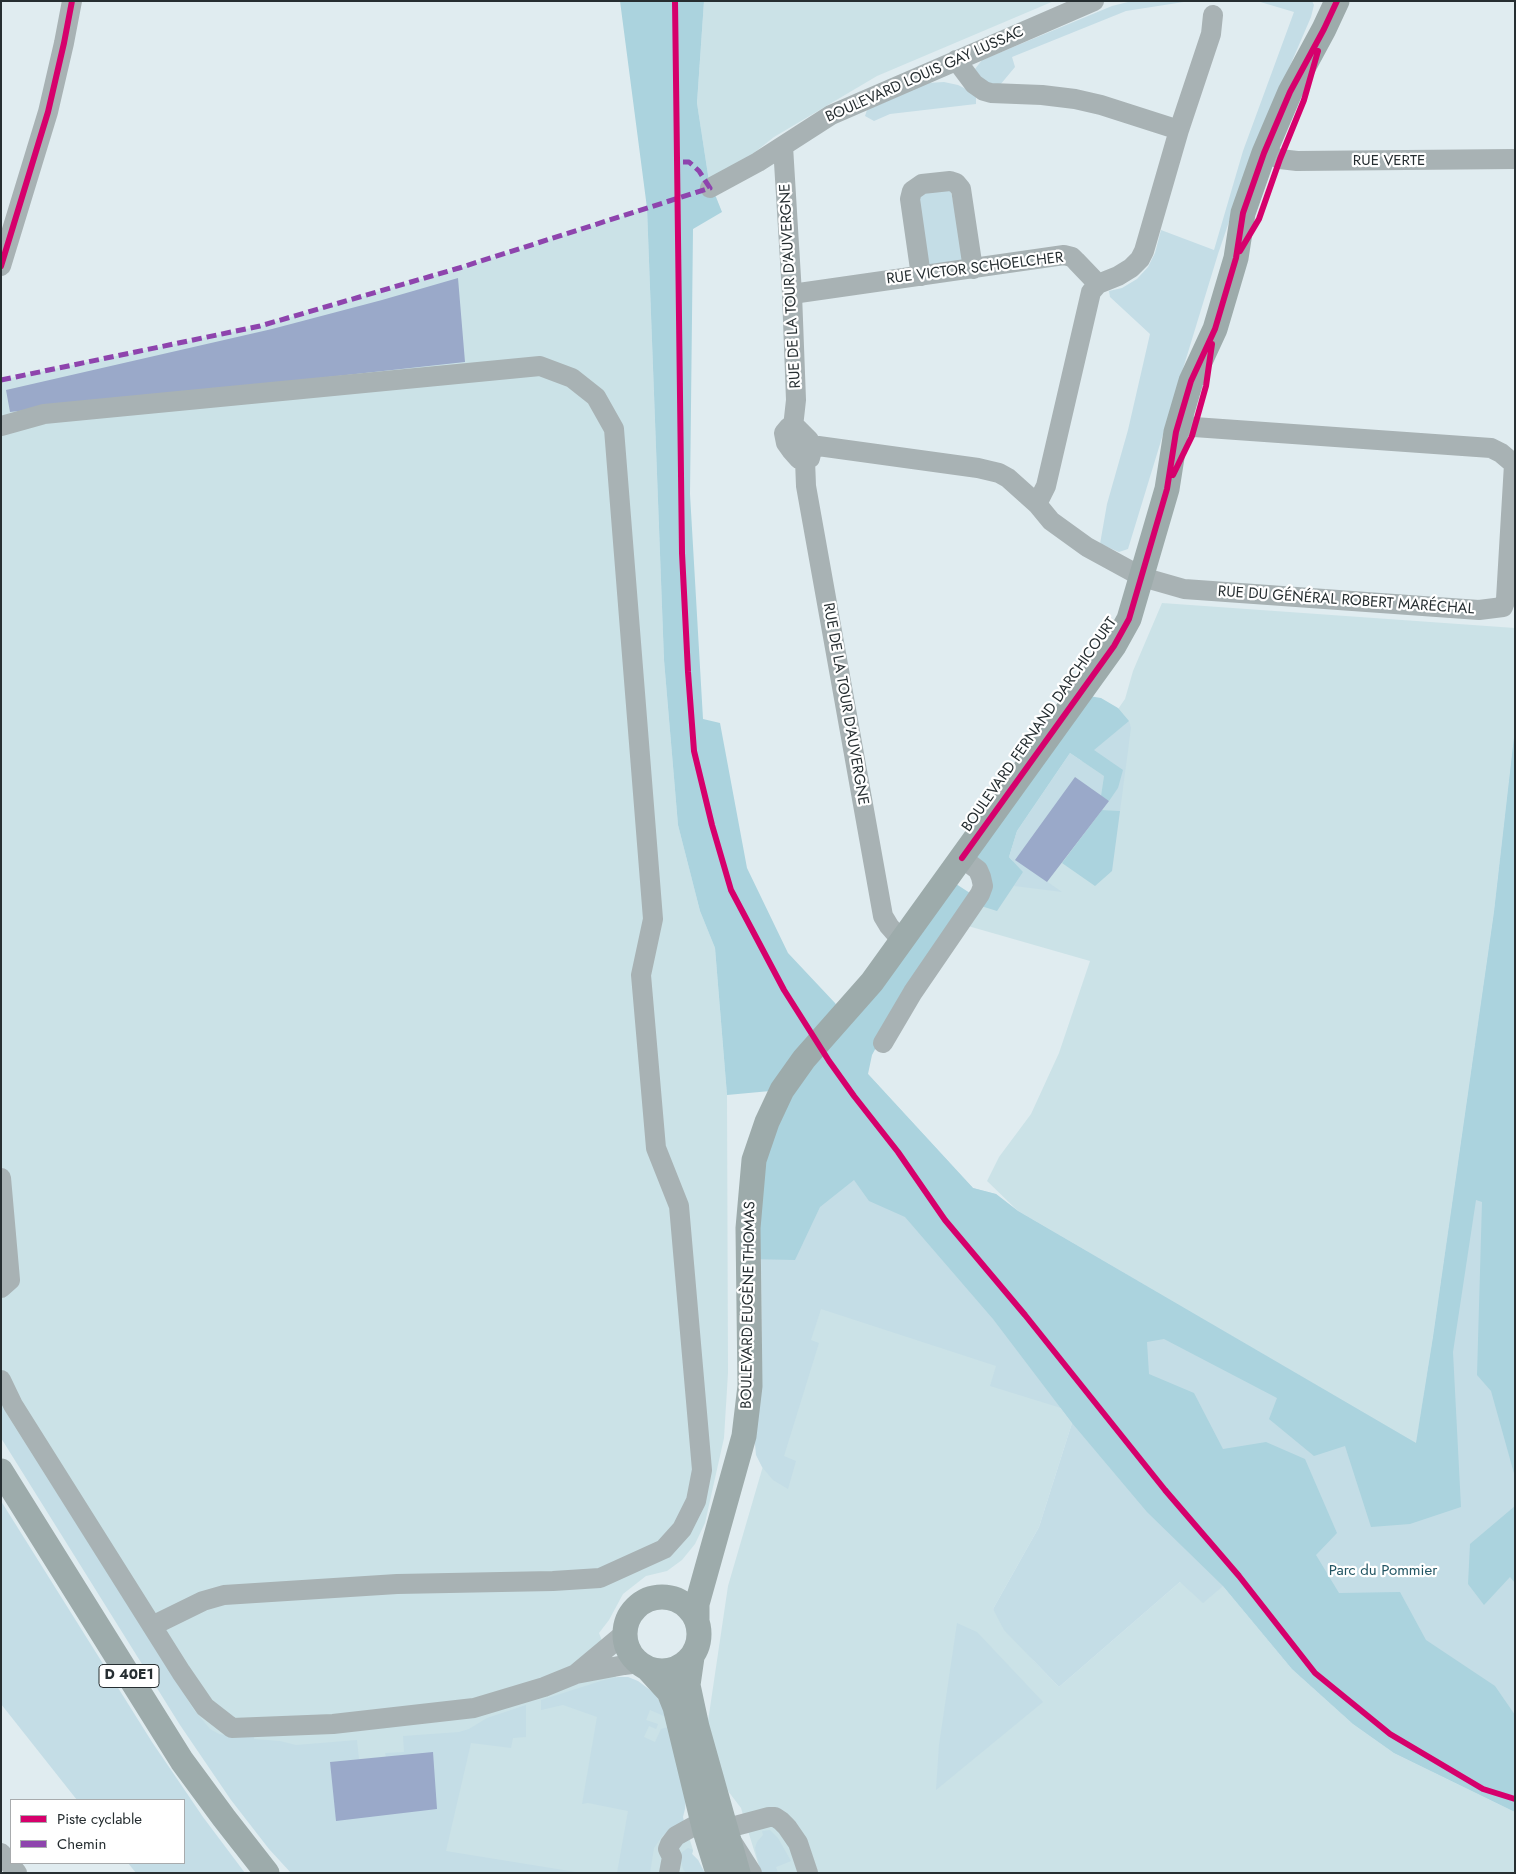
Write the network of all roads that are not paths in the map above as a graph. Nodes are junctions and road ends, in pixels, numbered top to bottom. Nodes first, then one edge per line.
1 (72, 1) edge
2 (1094, 1) edge
3 (1336, 1) edge
4 (1213, 15) dead end
5 (956, 60) junction
6 (1179, 130) junction
7 (783, 146) junction
8 (1272, 156) junction
9 (1515, 160) edge
10 (710, 188) dead end
11 (1, 266) edge
12 (973, 269) junction
13 (921, 276) junction
14 (1098, 284) junction
15 (792, 294) junction
16 (1186, 425) junction
17 (1, 426) edge
18 (808, 453) junction
19 (1037, 504) junction
20 (1142, 577) junction
21 (962, 858) junction
22 (902, 941) junction
23 (883, 1044) dead end
24 (1, 1178) edge
25 (1, 1288) edge
26 (1, 1380) edge
27 (1, 1471) edge
28 (710, 1558) junction
29 (667, 1597) junction
30 (697, 1620) junction
31 (152, 1626) junction
32 (625, 1633) junction
33 (692, 1657) junction
34 (644, 1666) junction
35 (576, 1674) junction
36 (675, 1707) junction
37 (712, 1831) junction
38 (1, 1853) edge
39 (17, 1873) edge
40 (267, 1873) edge
41 (669, 1873) edge
42 (682, 1873) edge
43 (718, 1873) edge
44 (729, 1873) edge
45 (738, 1873) edge
46 (752, 1873) edge
47 (808, 1873) edge

1 - 11 street
2 - 5 street, BOULEVARD LOUIS GAY LUSSAC
3 - 8 main road, BOULEVARD FERNAND DARCHICOURT
4 - 6 street
5 - 6 street
5 - 7 street, BOULEVARD LOUIS GAY LUSSAC
6 - 14 street
7 - 10 street, BOULEVARD LOUIS GAY LUSSAC
7 - 15 street, RUE DE LA TOUR D'AUVERGNE
8 - 9 street, RUE VERTE
8 - 16 main road, BOULEVARD FERNAND DARCHICOURT
12 - 13 street, RUE VICTOR SCHOELCHER
12 - 13 street
12 - 14 street, RUE VICTOR SCHOELCHER
13 - 15 street, RUE VICTOR SCHOELCHER
14 - 19 street
15 - 18 street, RUE DE LA TOUR D'AUVERGNE
16 - 20 main road, BOULEVARD FERNAND DARCHICOURT
16 - 20 street, RUE DU GÉNÉRAL ROBERT MARÉCHAL
17 - 31 street
18 - 19 street
18 - 22 street, RUE DE LA TOUR D'AUVERGNE
19 - 20 street
20 - 21 main road, BOULEVARD FERNAND DARCHICOURT
21 - 22 main road, BOULEVARD FERNAND DARCHICOURT
21 - 23 street
22 - 28 main road, BOULEVARD EUGÈNE THOMAS
24 - 25 street
26 - 31 street
27 - 40 main road, D 40E1
28 - 29 main road
28 - 30 main road, BOULEVARD EUGÈNE THOMAS
29 - 30 main road
29 - 32 main road
30 - 33 main road
31 - 35 street
32 - 34 main road
32 - 35 street
33 - 34 main road
33 - 37 main road
34 - 35 street
34 - 36 main road
36 - 37 main road
36 - 44 street
37 - 41 street
37 - 42 street
37 - 43 main road
37 - 45 main road
37 - 46 street
37 - 47 street
38 - 39 street

